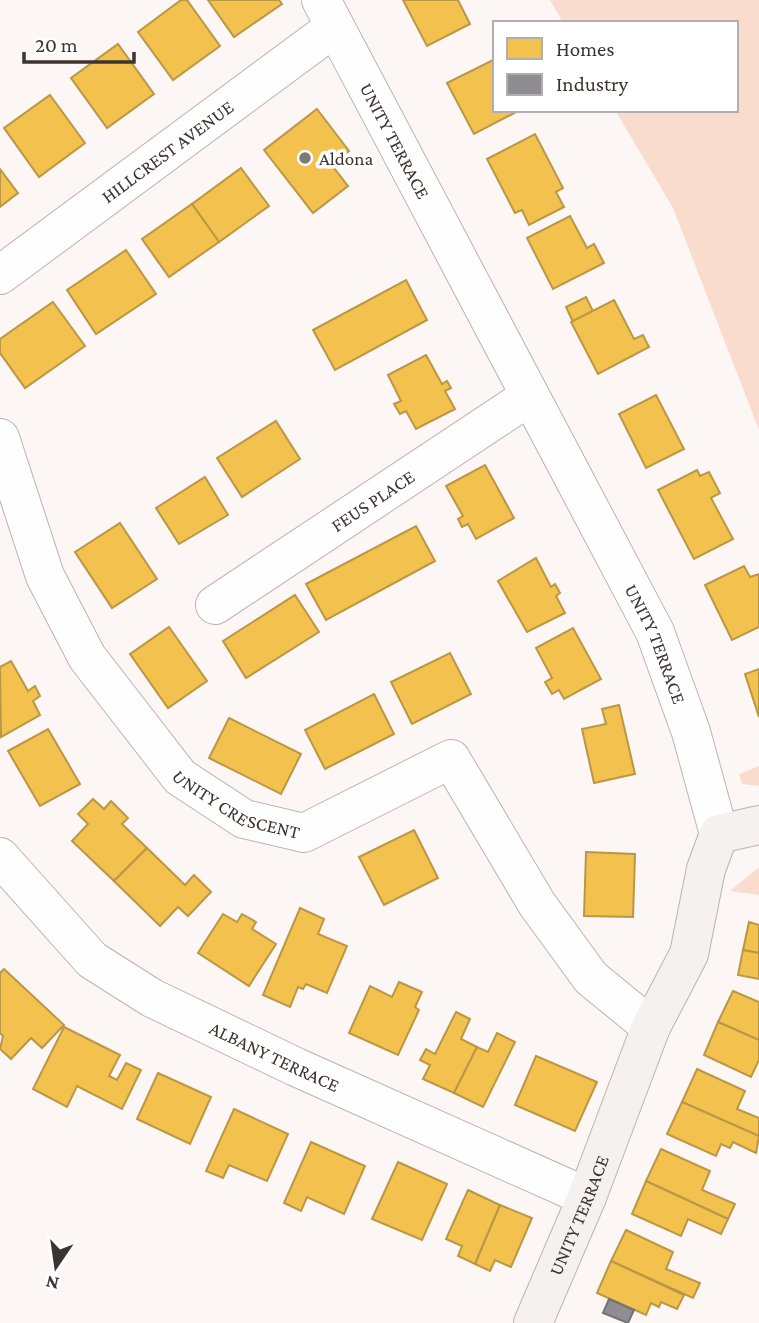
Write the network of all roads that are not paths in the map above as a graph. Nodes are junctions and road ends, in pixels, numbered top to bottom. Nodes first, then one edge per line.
1 (328, 14) edge
2 (0, 275) edge
3 (530, 396) junction
4 (0, 438) edge
5 (215, 605) dead end
6 (759, 825) edge
7 (719, 834) junction
8 (0, 858) edge
9 (651, 1027) junction
10 (587, 1197) junction
11 (533, 1323) edge

1 - 2 street, HILLCREST AVENUE
1 - 3 street, UNITY TERRACE
3 - 5 street, FEUS PLACE
3 - 7 street, UNITY TERRACE
4 - 9 street, UNITY CRESCENT
6 - 7 street
7 - 9 street, UNITY TERRACE
8 - 10 street, ALBANY TERRACE
9 - 10 street, UNITY TERRACE
10 - 11 street, UNITY TERRACE

